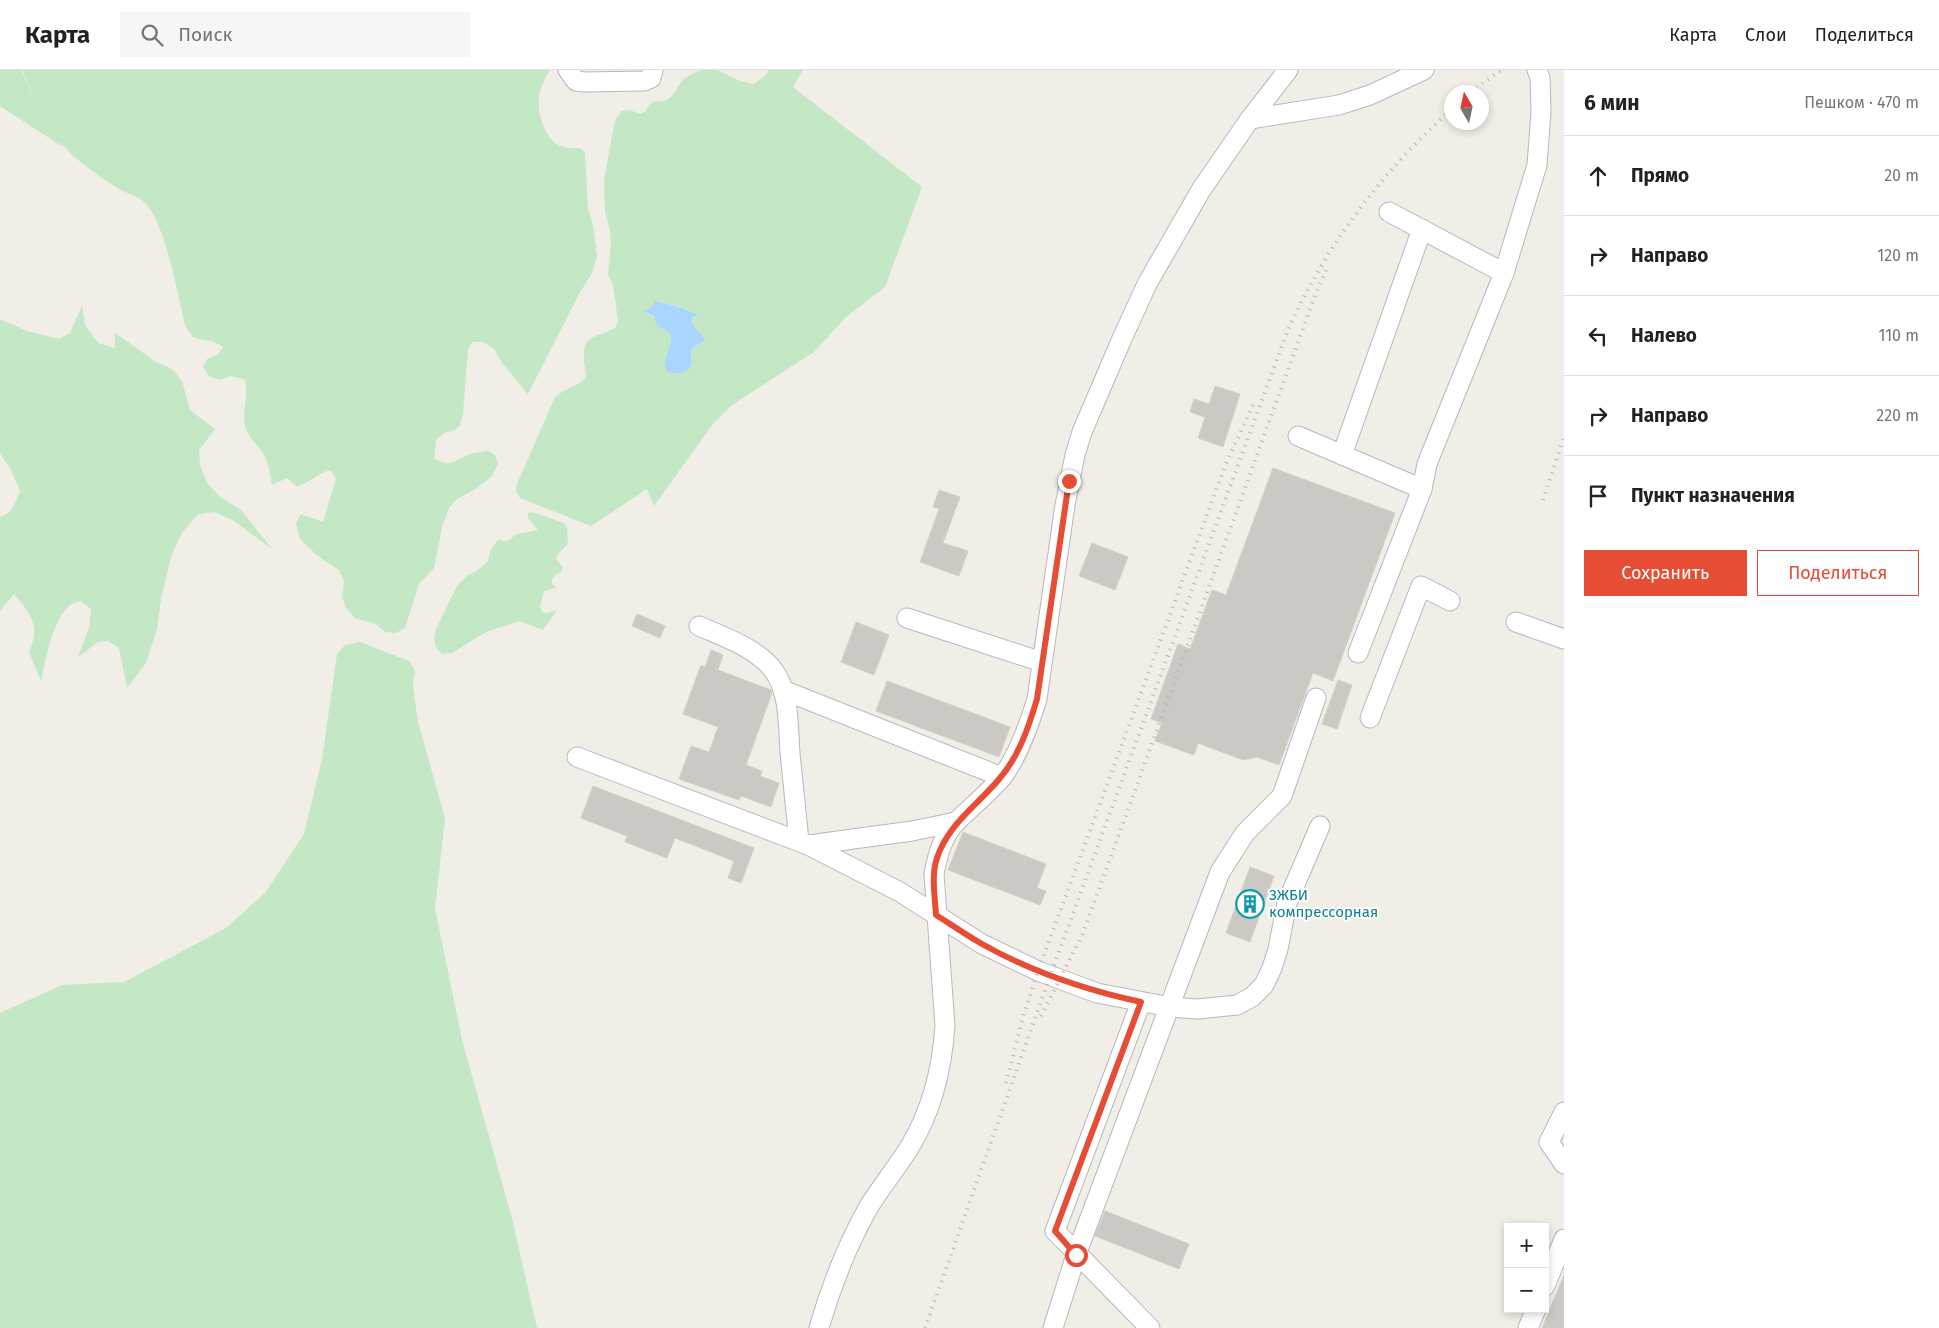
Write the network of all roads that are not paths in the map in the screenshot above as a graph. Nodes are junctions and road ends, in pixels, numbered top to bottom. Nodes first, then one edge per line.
1 (568, 70) edge
2 (653, 70) edge
3 (1288, 70) edge
4 (1424, 70) edge
5 (1537, 70) edge
6 (1250, 119) junction
7 (1389, 212) dead end
8 (1422, 229) junction
9 (1504, 273) junction
10 (1298, 436) dead end
11 (1342, 455) junction
12 (1422, 489) junction
13 (1450, 601) dead end
14 (907, 618) dead end
15 (1516, 622) dead end
16 (699, 626) dead end
17 (1564, 639) edge
18 (1358, 653) dead end
19 (1042, 662) junction
20 (783, 690) junction
21 (1316, 698) dead end
22 (1370, 718) dead end
23 (577, 757) dead end
24 (1002, 777) junction
25 (956, 822) junction
26 (1320, 826) dead end
27 (804, 843) junction
28 (936, 915) junction
29 (1141, 1002) junction
30 (1170, 1007) junction
31 (1564, 1112) edge
32 (1564, 1164) edge
33 (1564, 1239) edge
34 (1076, 1255) junction
35 (1549, 1276) edge
36 (1534, 1313) edge
37 (819, 1328) edge
38 (1053, 1328) edge
39 (1150, 1328) edge
40 (1528, 1328) edge

1 - 2 street
3 - 6 street
4 - 6 street
5 - 9 street
6 - 19 street
7 - 8 street
8 - 9 street
8 - 11 street
9 - 12 street
10 - 11 street
11 - 12 street
12 - 18 street
13 - 22 street
14 - 19 street
15 - 17 street
16 - 20 street
19 - 24 street
20 - 24 street
20 - 27 street
21 - 30 street
23 - 27 street
24 - 25 street
25 - 27 street
25 - 28 street
26 - 30 street
27 - 28 street
28 - 29 street
28 - 37 street
29 - 30 street
29 - 34 street
30 - 34 street
31 - 32 street
33 - 35 street
34 - 38 street
34 - 39 street
36 - 40 street

